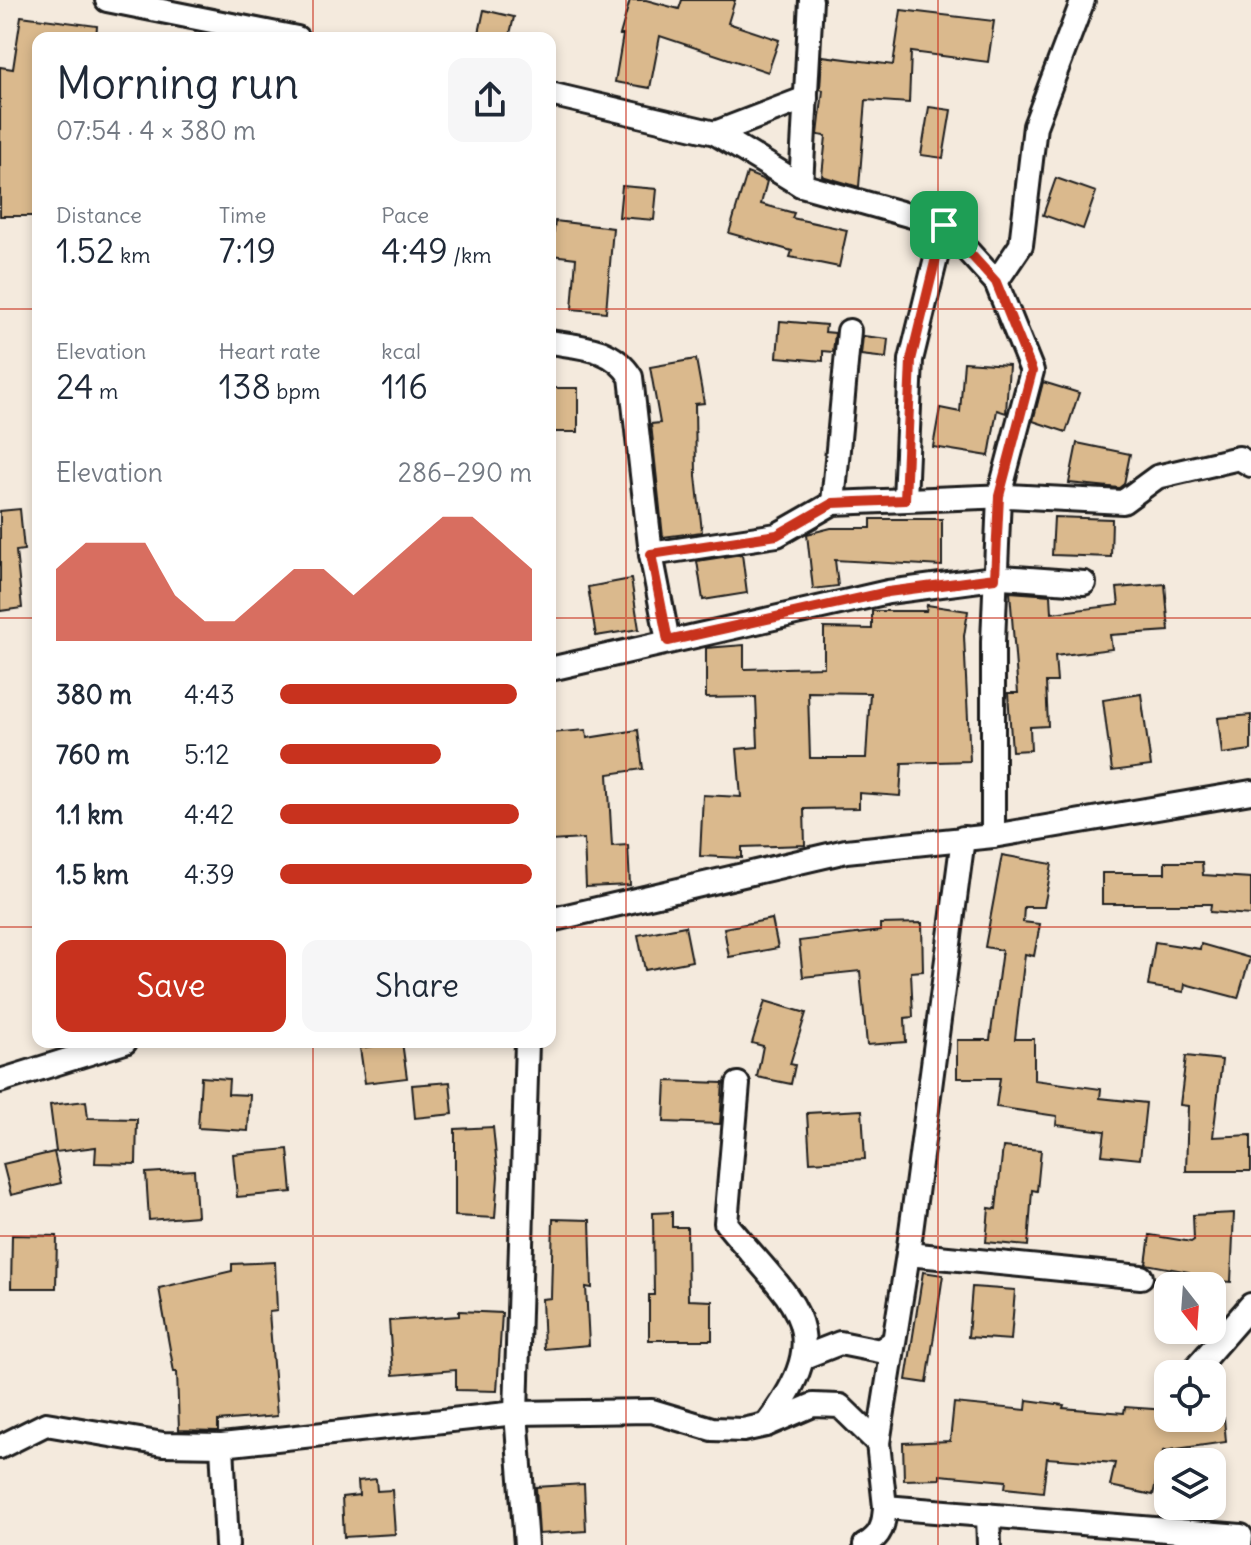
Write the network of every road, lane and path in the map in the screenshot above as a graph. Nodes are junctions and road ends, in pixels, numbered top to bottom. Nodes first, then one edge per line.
1 (107, 0) edge
2 (811, 0) edge
3 (1083, 0) edge
4 (267, 32) edge
5 (556, 95) edge
6 (806, 98) junction
7 (715, 133) junction
8 (801, 185) junction
9 (944, 225) junction
10 (996, 282) junction
11 (849, 331) dead end
12 (556, 343) edge
13 (1251, 465) edge
14 (999, 496) junction
15 (905, 500) junction
16 (833, 503) junction
17 (651, 554) junction
18 (995, 578) junction
19 (1084, 583) dead end
20 (668, 641) junction
21 (556, 668) edge
22 (1251, 792) edge
23 (993, 836) junction
24 (963, 838) junction
25 (556, 919) edge
26 (106, 1048) edge
27 (527, 1048) edge
28 (0, 1081) edge
29 (738, 1084) dead end
30 (908, 1254) junction
31 (1141, 1277) dead end
32 (1251, 1305) edge
33 (894, 1341) junction
34 (804, 1357) junction
35 (1203, 1360) edge
36 (516, 1413) junction
37 (766, 1425) junction
38 (878, 1443) junction
39 (222, 1445) junction
40 (0, 1447) edge
41 (885, 1507) junction
42 (988, 1515) junction
43 (227, 1545) edge
44 (526, 1545) edge
45 (865, 1545) edge
46 (989, 1545) edge
47 (1240, 1545) edge

1 - 4 street
2 - 6 street
3 - 10 street
5 - 7 street
6 - 7 street
6 - 8 street
7 - 8 street
8 - 9 street
9 - 10 street
9 - 15 street
10 - 14 street
11 - 16 street
12 - 17 street
13 - 14 street
14 - 15 street
14 - 18 street
15 - 16 street
16 - 17 street
17 - 20 street
18 - 19 street
18 - 20 street
18 - 23 street
20 - 21 street
22 - 23 street
23 - 24 street
24 - 25 street
24 - 30 street
26 - 28 street
27 - 36 street
29 - 34 street
30 - 31 street
30 - 33 street
32 - 35 street
33 - 34 street
33 - 38 street
34 - 37 street
36 - 37 street
36 - 39 street
36 - 44 street
37 - 38 street
38 - 41 street
39 - 40 street
39 - 43 street
41 - 42 street
41 - 45 street
42 - 46 street
42 - 47 street

